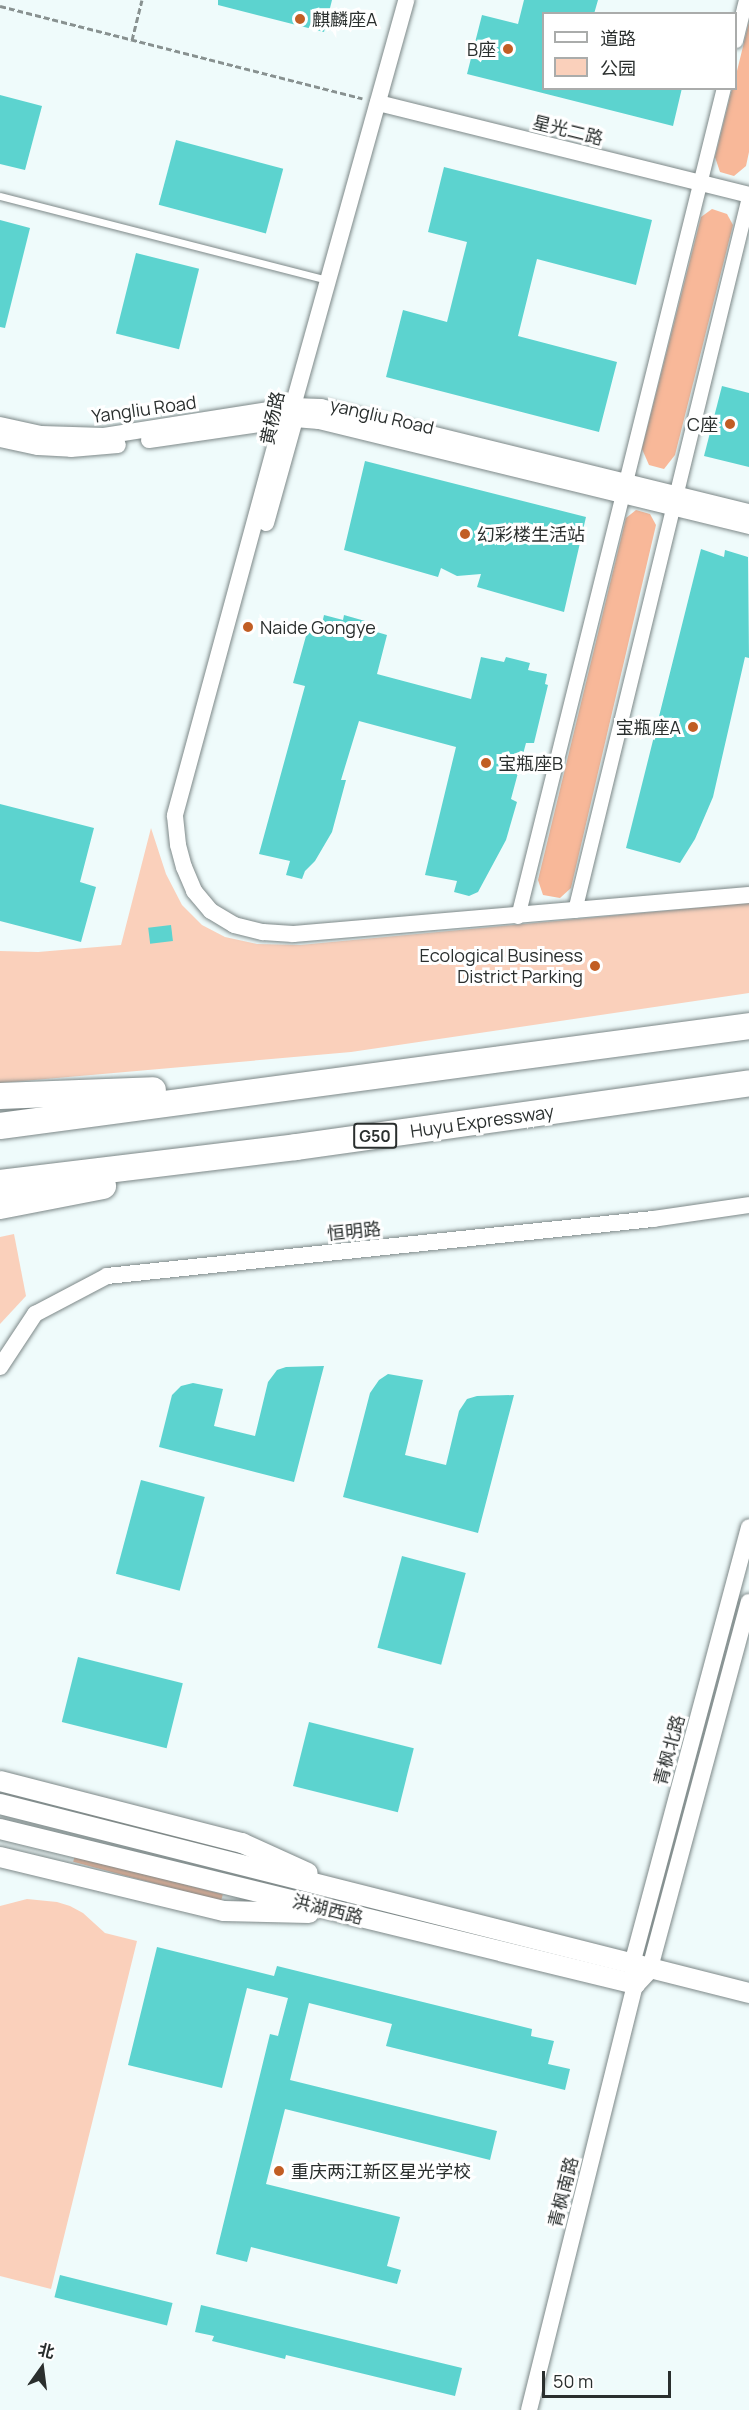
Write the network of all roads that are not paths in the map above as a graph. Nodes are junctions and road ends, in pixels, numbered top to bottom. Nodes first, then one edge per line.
1 (406, 0) edge
2 (746, 0) edge
3 (737, 34) edge
4 (723, 90) edge
5 (378, 103) junction
6 (700, 183) junction
7 (0, 196) edge
8 (749, 196) edge
9 (328, 280) junction
10 (290, 415) junction
11 (0, 425) edge
12 (0, 439) edge
13 (624, 488) junction
14 (675, 501) junction
15 (749, 512) edge
16 (749, 526) edge
17 (749, 895) edge
18 (575, 911) junction
19 (518, 917) junction
20 (749, 1026) edge
21 (749, 1083) edge
22 (294, 1085) junction
23 (0, 1096) edge
24 (0, 1126) edge
25 (296, 1147) junction
26 (0, 1183) edge
27 (749, 1205) edge
28 (0, 1206) edge
29 (0, 1367) edge
30 (749, 1527) edge
31 (749, 1602) edge
32 (0, 1781) edge
33 (0, 1804) edge
34 (0, 1829) edge
35 (0, 1857) edge
36 (354, 1894) junction
37 (347, 1914) junction
38 (641, 1966) junction
39 (635, 1984) junction
40 (749, 1993) edge
41 (529, 2410) edge

1 - 5 street, 黄杨路
2 - 3 street
4 - 6 street
5 - 6 street, 星光二路
5 - 9 street, 黄杨路
6 - 8 street, 星光二路
6 - 13 street
7 - 9 lane
8 - 14 street
9 - 10 street, 黄杨路
10 - 11 street, Yangliu Road
10 - 12 street, yangliu Road
10 - 13 street, yangliu Road
10 - 19 street, 黄杨路
13 - 14 street, yangliu Road
13 - 19 street
14 - 15 street, yangliu Road
14 - 16 street, yangliu Road
14 - 18 street
17 - 18 street
18 - 19 street
20 - 22 highway
21 - 25 highway, Huyu Expressway / G50
22 - 23 highway
22 - 24 highway
25 - 26 highway, Huyu Expressway / G50
25 - 28 highway
27 - 29 street, 恒明路
30 - 38 street, 青枫北路
31 - 38 street
32 - 36 main road
33 - 36 main road, 洪湖西路
34 - 37 main road, 洪湖西路
35 - 37 main road
36 - 38 main road, 洪湖西路
37 - 39 main road, 洪湖西路
38 - 39 main road
38 - 40 main road, 洪湖西路
39 - 41 street, 青枫南路

